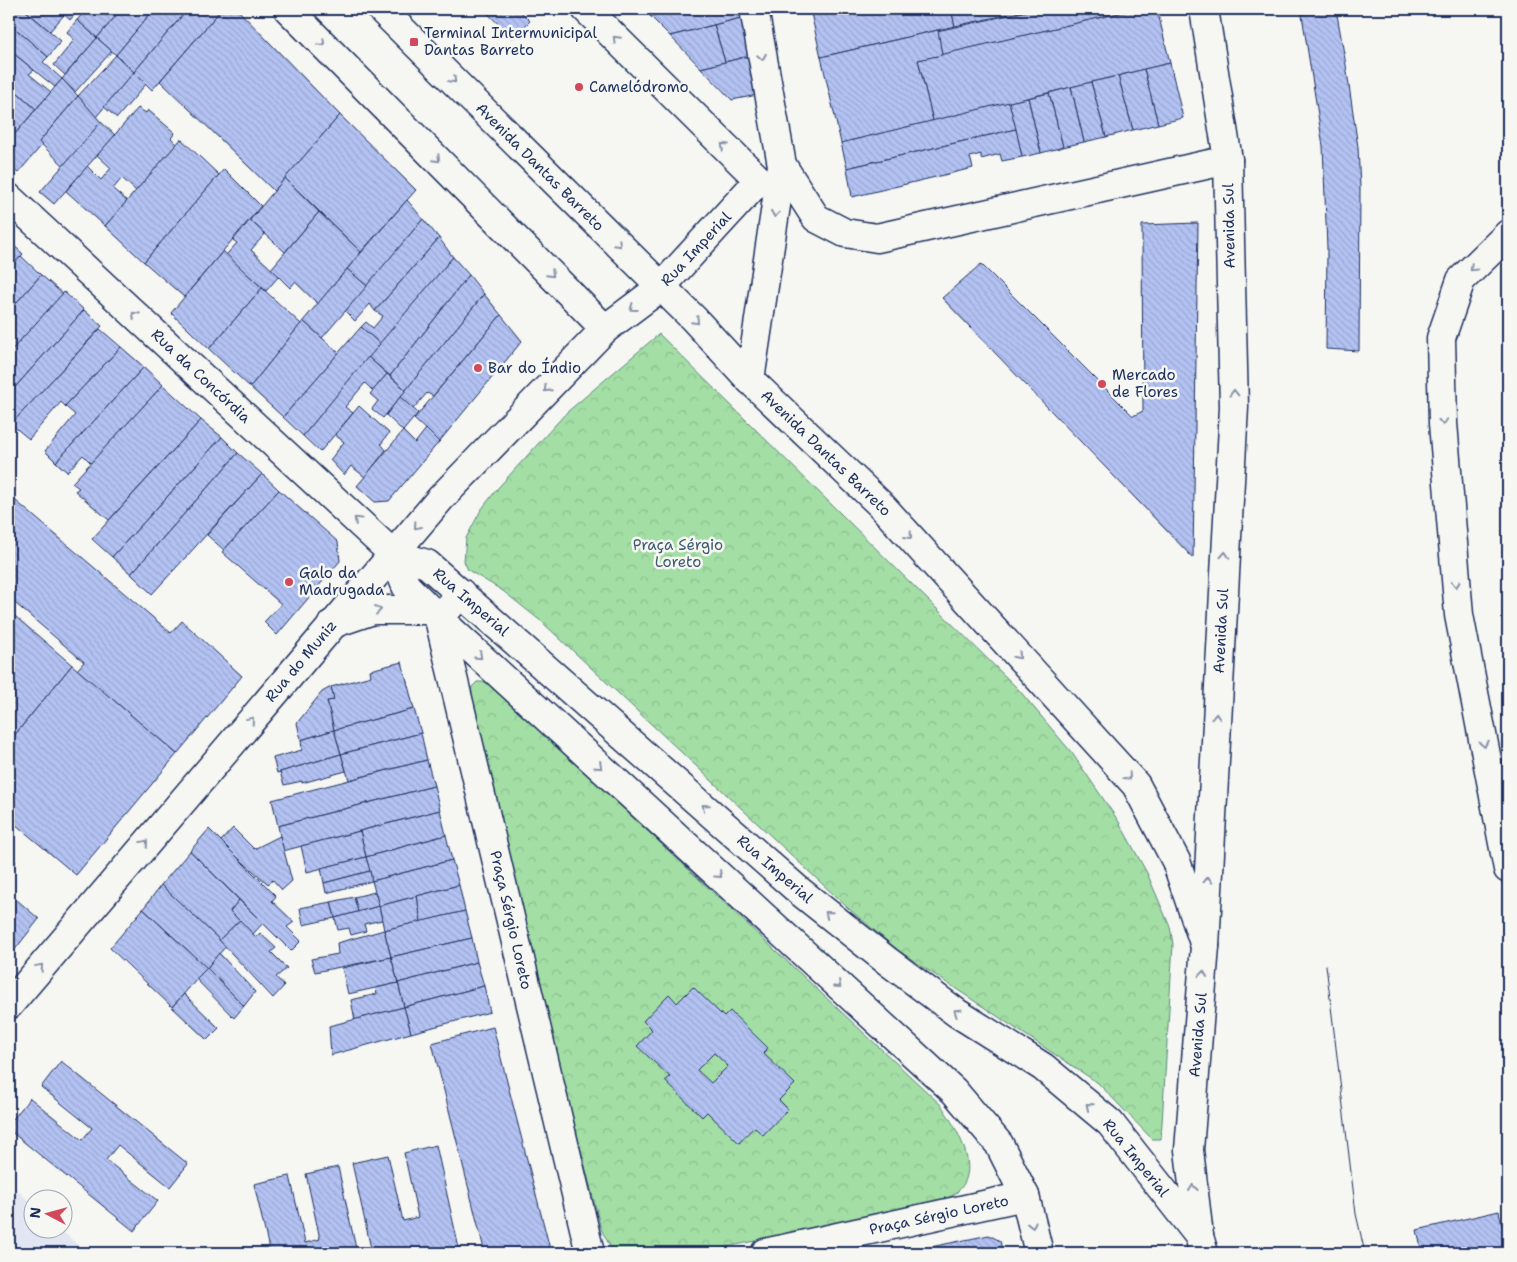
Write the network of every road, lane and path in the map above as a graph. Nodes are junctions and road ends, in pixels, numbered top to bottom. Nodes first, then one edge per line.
1 (288, 9) edge
2 (381, 9) edge
3 (586, 9) edge
4 (754, 9) edge
5 (1204, 9) edge
6 (1228, 160) junction
7 (770, 173) junction
8 (9, 198) edge
9 (1508, 234) edge
10 (661, 287) junction
11 (606, 329) junction
12 (750, 380) junction
13 (393, 554) junction
14 (461, 593) junction
15 (435, 615) junction
16 (332, 624) junction
17 (1508, 869) edge
18 (1205, 946) junction
19 (9, 1004) edge
20 (1025, 1196) junction
21 (1202, 1245) edge
22 (590, 1253) edge
23 (764, 1253) edge
24 (1039, 1253) edge

1 -> 11 main road
2 -> 10 main road, Avenida Dantas Barreto
7 -> 3 main road
4 -> 7 main road
5 - 6 main road, Avenida Sul
6 - 7 main road
18 -> 6 main road, Avenida Sul
7 - 10 main road, Rua Imperial
7 -> 12 main road
13 -> 8 main road, Rua da Concórdia
9 -> 17 main road
10 -> 11 main road, Rua Imperial
10 -> 12 main road, Avenida Dantas Barreto
11 -> 13 main road, Rua do Muniz
12 -> 18 main road, Avenida Dantas Barreto
13 - 14 main road, Rua Imperial
13 - 15 main road
13 - 16 main road, Rua do Muniz
14 - 15 main road
21 -> 14 main road, Rua Imperial
16 -> 15 main road
15 -> 20 main road
15 - 22 main road, Praça Sérgio Loreto
19 -> 16 main road, Rua do Muniz
21 -> 18 main road, Avenida Sul
20 - 23 main road, Praça Sérgio Loreto
20 -> 24 main road

